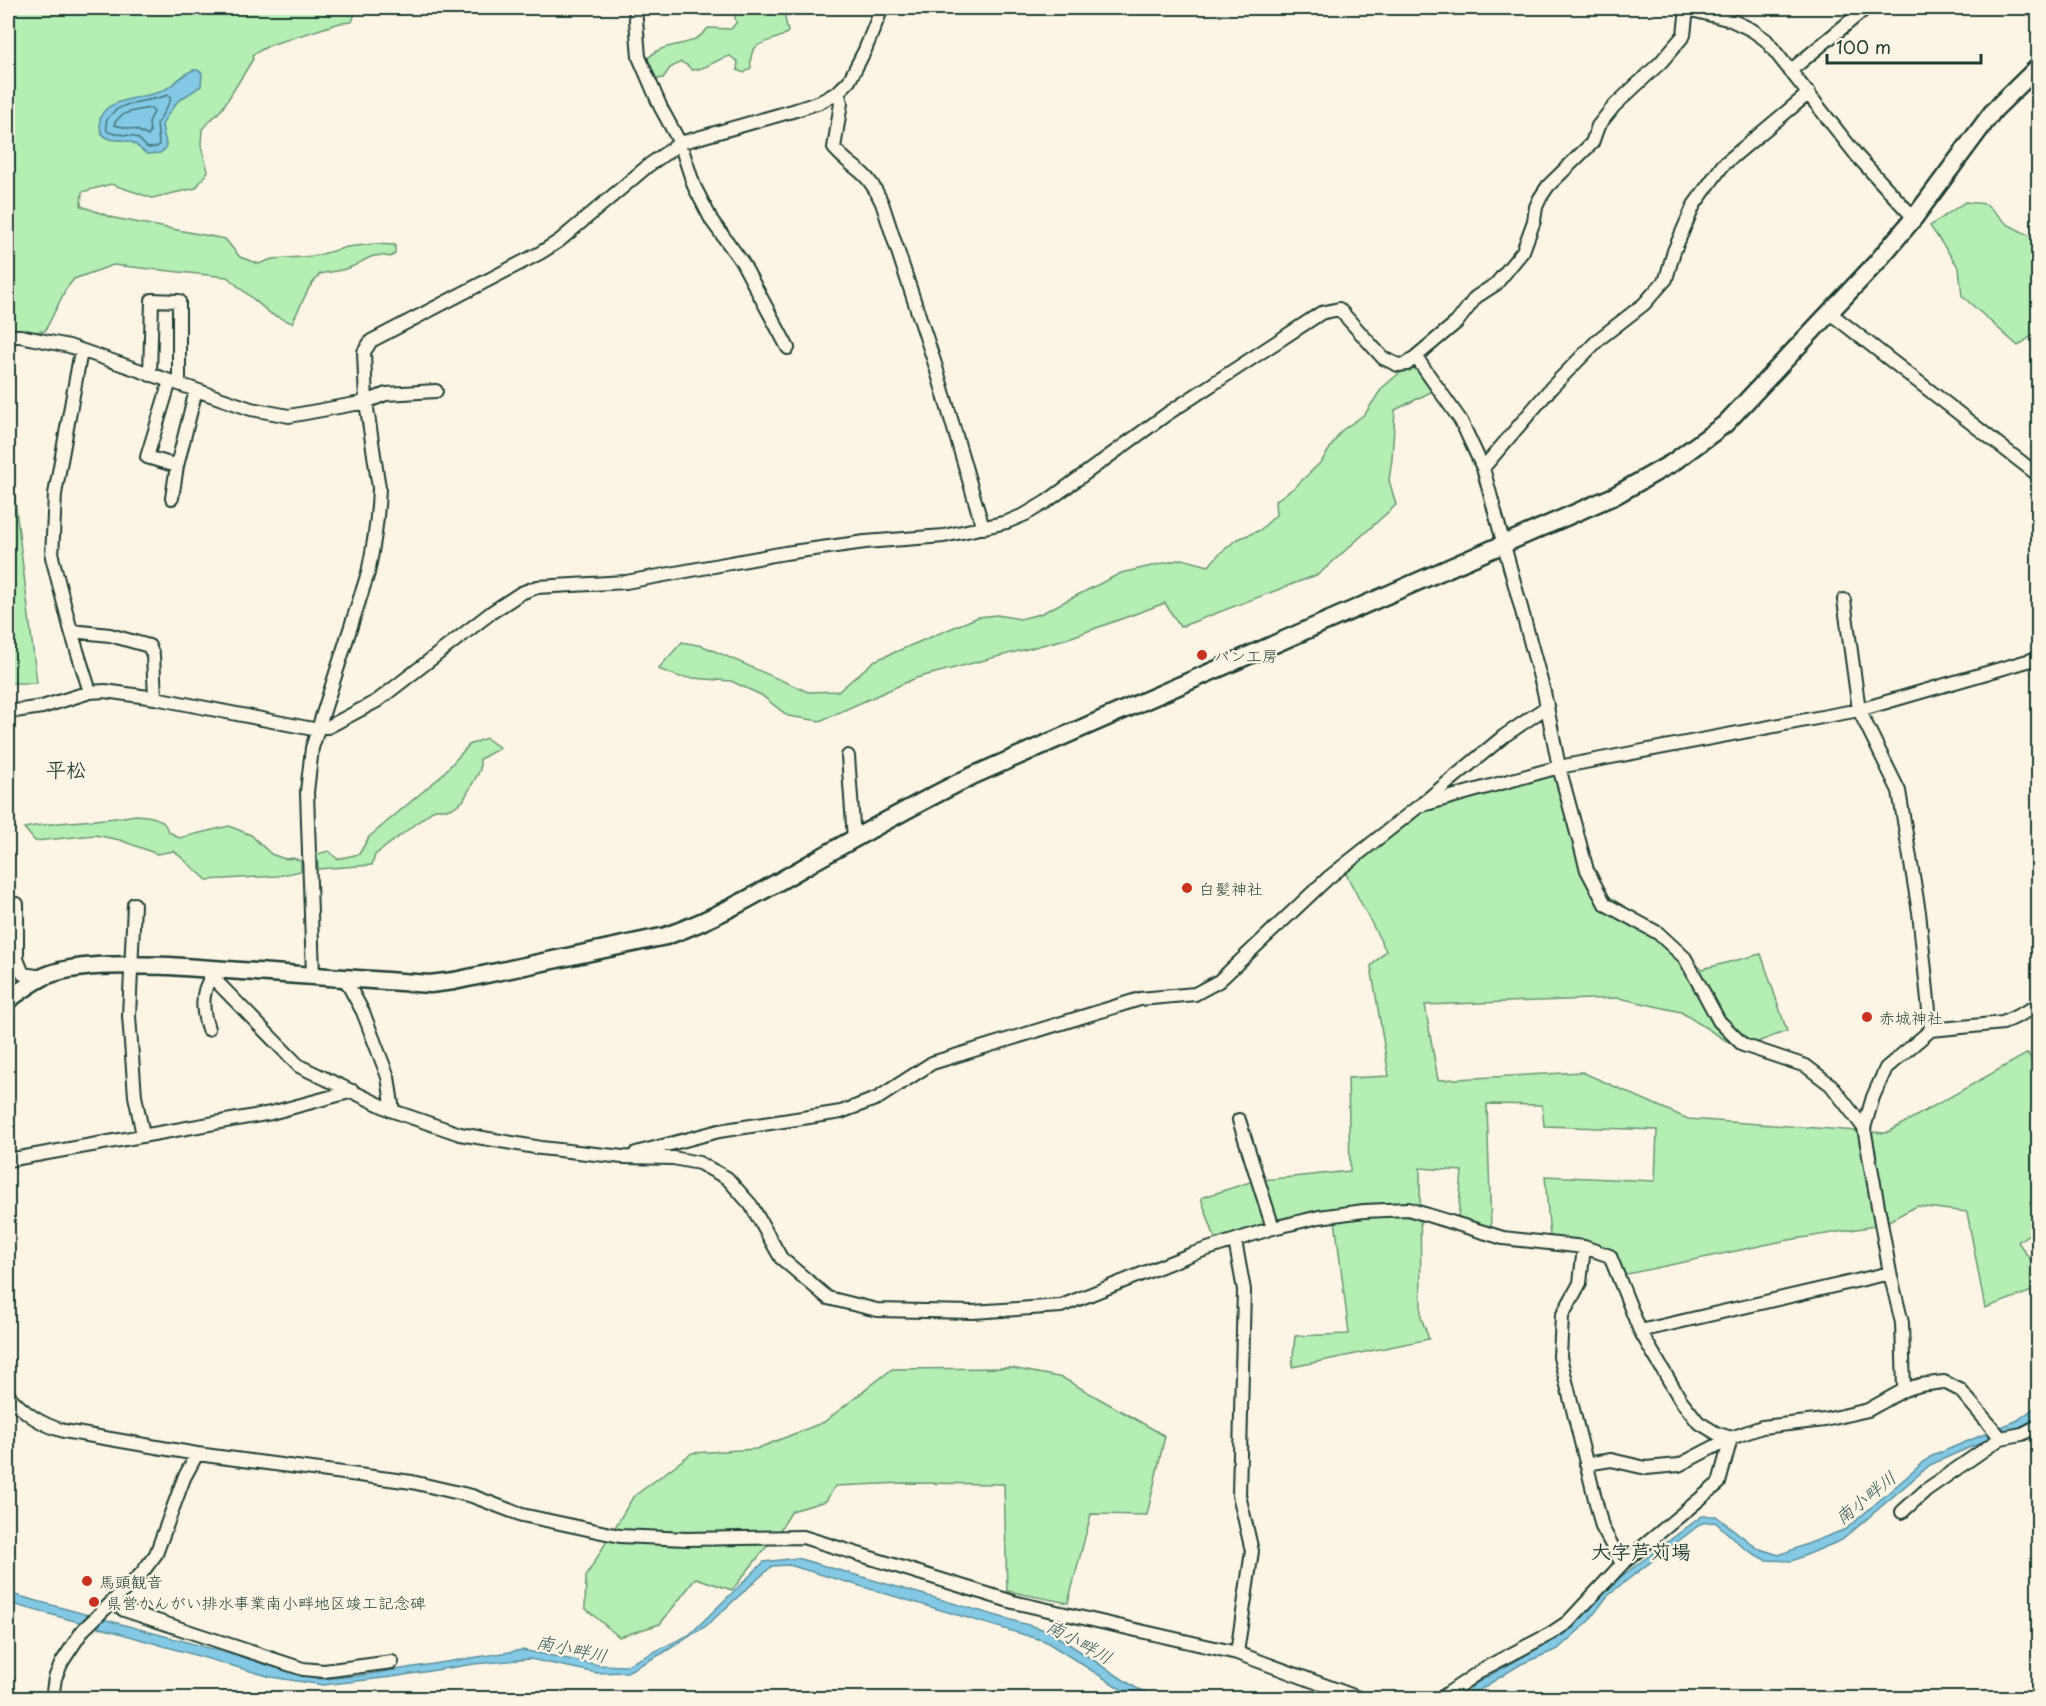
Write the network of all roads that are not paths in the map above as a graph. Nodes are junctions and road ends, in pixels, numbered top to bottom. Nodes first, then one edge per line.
1 (635, 8) edge
2 (882, 8) edge
3 (1686, 8) edge
4 (1866, 8) edge
5 (2038, 67) edge
6 (1790, 71) junction
7 (838, 92) junction
8 (1809, 93) junction
9 (680, 143) junction
10 (1914, 218) junction
11 (1830, 313) junction
12 (8, 336) edge
13 (788, 348) dead end
14 (81, 351) junction
15 (1416, 357) junction
16 (150, 375) junction
17 (175, 383) junction
18 (196, 390) junction
19 (436, 391) dead end
20 (366, 402) junction
21 (177, 466) junction
22 (1483, 468) junction
23 (2038, 475) edge
24 (172, 498) dead end
25 (983, 528) junction
26 (1505, 543) junction
27 (1844, 600) dead end
28 (71, 631) junction
29 (2038, 658) edge
30 (90, 692) junction
31 (154, 698) junction
32 (1548, 706) junction
33 (1859, 710) junction
34 (8, 712) edge
35 (319, 729) junction
36 (848, 756) dead end
37 (1559, 767) junction
38 (1419, 806) junction
39 (854, 838) junction
40 (17, 904) dead end
41 (134, 904) dead end
42 (132, 965) junction
43 (209, 972) junction
44 (313, 975) junction
45 (43, 977) junction
46 (345, 978) junction
47 (8, 998) edge
48 (2038, 1006) edge
49 (208, 1029) dead end
50 (1931, 1030) junction
51 (353, 1091) junction
52 (393, 1111) junction
53 (1239, 1120) dead end
54 (1864, 1128) junction
55 (143, 1135) junction
56 (623, 1157) junction
57 (8, 1160) edge
58 (1273, 1228) junction
59 (1235, 1241) junction
60 (1584, 1247) junction
61 (1890, 1274) junction
62 (1640, 1331) junction
63 (1904, 1390) junction
64 (8, 1395) edge
65 (2038, 1426) edge
66 (1731, 1438) junction
67 (2001, 1438) junction
68 (197, 1454) junction
69 (1586, 1464) junction
70 (1902, 1512) dead end
71 (1622, 1564) junction
72 (112, 1601) junction
73 (1237, 1653) junction
74 (392, 1662) dead end
75 (52, 1698) edge
76 (1359, 1698) edge
77 (1441, 1698) edge

1 - 9 street
2 - 7 street
3 - 6 street
3 - 15 street
4 - 6 street
5 - 10 street
6 - 8 street
7 - 9 street
7 - 25 street
8 - 10 street
8 - 22 street
9 - 13 street
9 - 20 street
10 - 11 street
11 - 23 street
11 - 26 street
12 - 14 street
14 - 16 street
14 - 28 street
15 - 22 street
15 - 25 street
16 - 17 street
16 - 17 street
17 - 18 street
17 - 21 street
18 - 20 street
18 - 21 street
19 - 20 street
20 - 35 street
21 - 24 street
22 - 26 street
25 - 35 street
26 - 32 street
26 - 39 street
27 - 33 street
28 - 30 street
28 - 31 street
29 - 33 street
30 - 31 street
30 - 34 street
31 - 35 street
32 - 37 street
32 - 38 street
33 - 37 street
33 - 50 street
35 - 44 street
36 - 39 street
37 - 38 street
37 - 54 street
38 - 56 street
39 - 46 street
40 - 45 street
41 - 42 street
42 - 43 street
42 - 45 street
42 - 55 street
43 - 44 street
43 - 49 street
43 - 51 street
44 - 46 street
45 - 47 street
46 - 52 street
48 - 50 street
50 - 54 street
51 - 52 street
51 - 55 street
52 - 56 street
53 - 58 street
54 - 61 street
55 - 57 street
56 - 59 street
58 - 59 street
58 - 60 street
59 - 73 street
60 - 62 street
60 - 69 street
61 - 62 street
61 - 63 street
62 - 66 street
63 - 66 street
63 - 67 street
64 - 68 street
65 - 67 street
66 - 69 street
66 - 71 street
67 - 70 street
68 - 72 street
68 - 73 street
69 - 71 street
71 - 77 street
72 - 74 street
72 - 75 street
73 - 76 street

